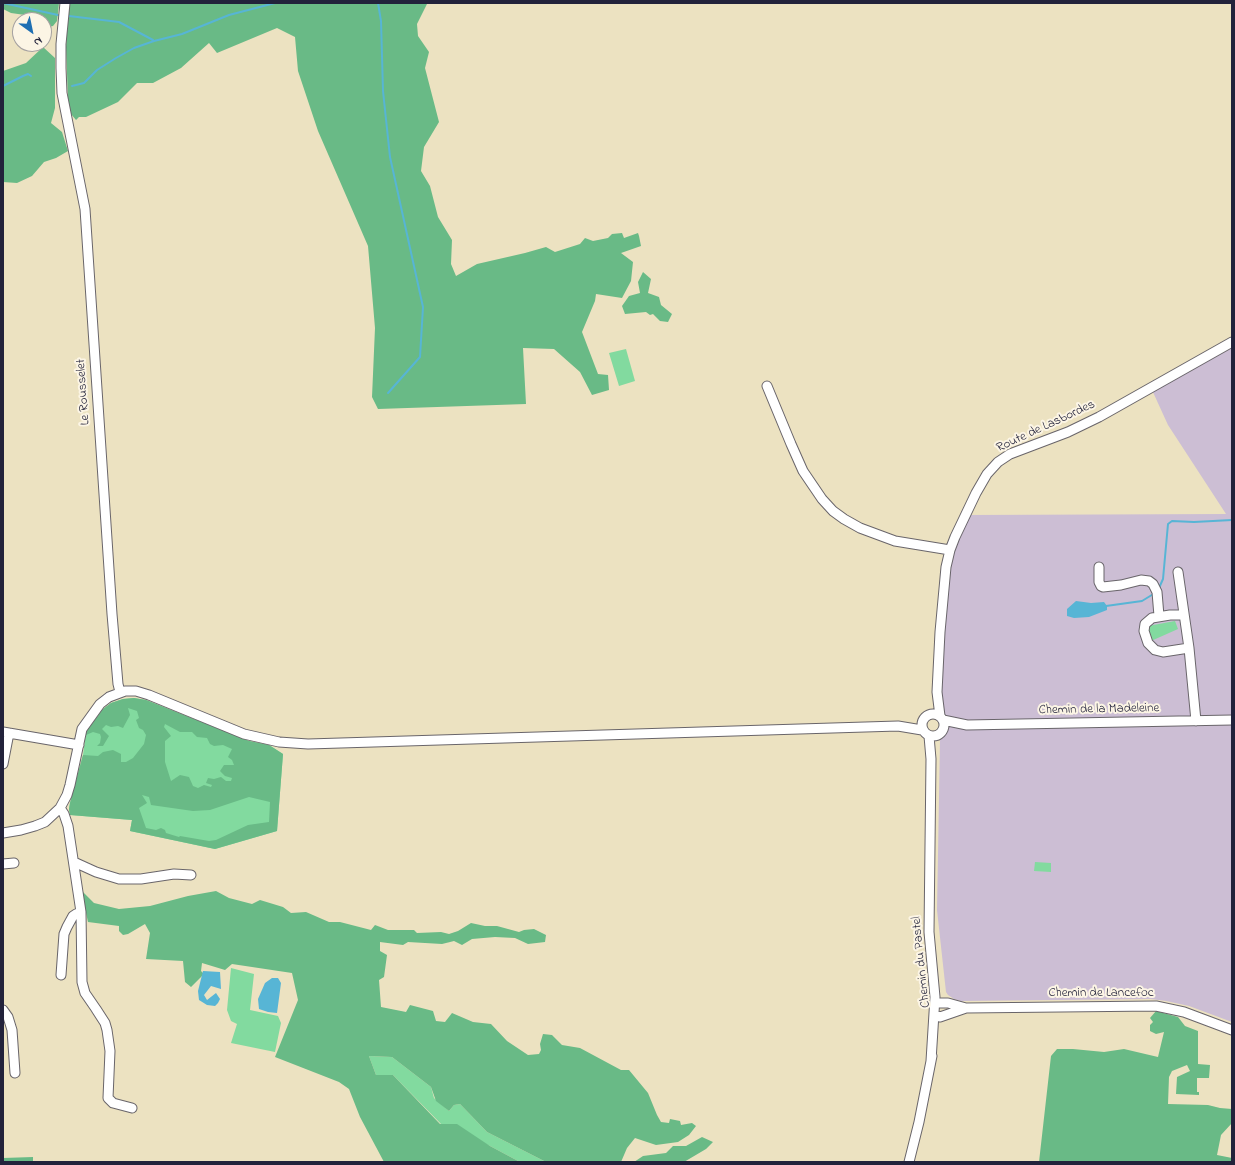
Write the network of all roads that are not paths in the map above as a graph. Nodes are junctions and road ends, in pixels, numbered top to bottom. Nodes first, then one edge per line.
1 (65, 3) edge
2 (1232, 342) edge
3 (767, 386) dead end
4 (950, 550) junction
5 (1099, 567) dead end
6 (1178, 572) dead end
7 (1184, 615) junction
8 (1159, 616) junction
9 (1189, 648) junction
10 (120, 692) junction
11 (937, 692) junction
12 (930, 714) junction
13 (942, 718) junction
14 (923, 720) junction
15 (1232, 720) edge
16 (1196, 721) junction
17 (967, 725) junction
18 (898, 726) junction
19 (6, 732) edge
20 (933, 733) junction
21 (79, 745) junction
22 (3, 764) edge
23 (60, 808) junction
24 (3, 832) edge
25 (74, 862) junction
26 (14, 863) dead end
27 (3, 864) edge
28 (191, 875) dead end
29 (81, 912) junction
30 (61, 975) dead end
31 (938, 1003) junction
32 (966, 1008) junction
33 (3, 1010) edge
34 (937, 1016) junction
35 (1232, 1030) edge
36 (15, 1073) dead end
37 (132, 1108) dead end
38 (909, 1162) edge

1 - 10 street, Le Rousselet
2 - 4 street, Route de Lasbordes
3 - 4 street
4 - 11 street, Route de Lasbordes
5 - 8 street
6 - 7 street
7 - 8 street
7 - 9 street
8 - 9 street
9 - 16 street
10 - 18 street
10 - 21 street
11 - 12 street, Route de Lasbordes
11 - 13 street, Route de Lasbordes
12 - 13 street
12 - 14 street
13 - 17 street, Chemin de la Madeleine
13 - 20 street, Chemin du Pastel
14 - 18 street
14 - 20 street, Chemin du Pastel
15 - 16 street, Chemin de la Madeleine
16 - 17 street, Chemin de la Madeleine
17 - 20 street, Chemin de la Madeleine
18 - 20 street
19 - 21 street
19 - 22 street
20 - 31 street, Chemin du Pastel
21 - 23 street
23 - 24 street
23 - 25 street
25 - 28 street
25 - 29 street
26 - 27 street
29 - 30 street
29 - 37 street
31 - 32 street, Chemin de Lancefoc
31 - 34 street, Chemin du Pastel
32 - 34 street, Chemin de Lancefoc
32 - 35 street, Chemin de Lancefoc
33 - 36 street
34 - 38 street, Chemin du Pastel

